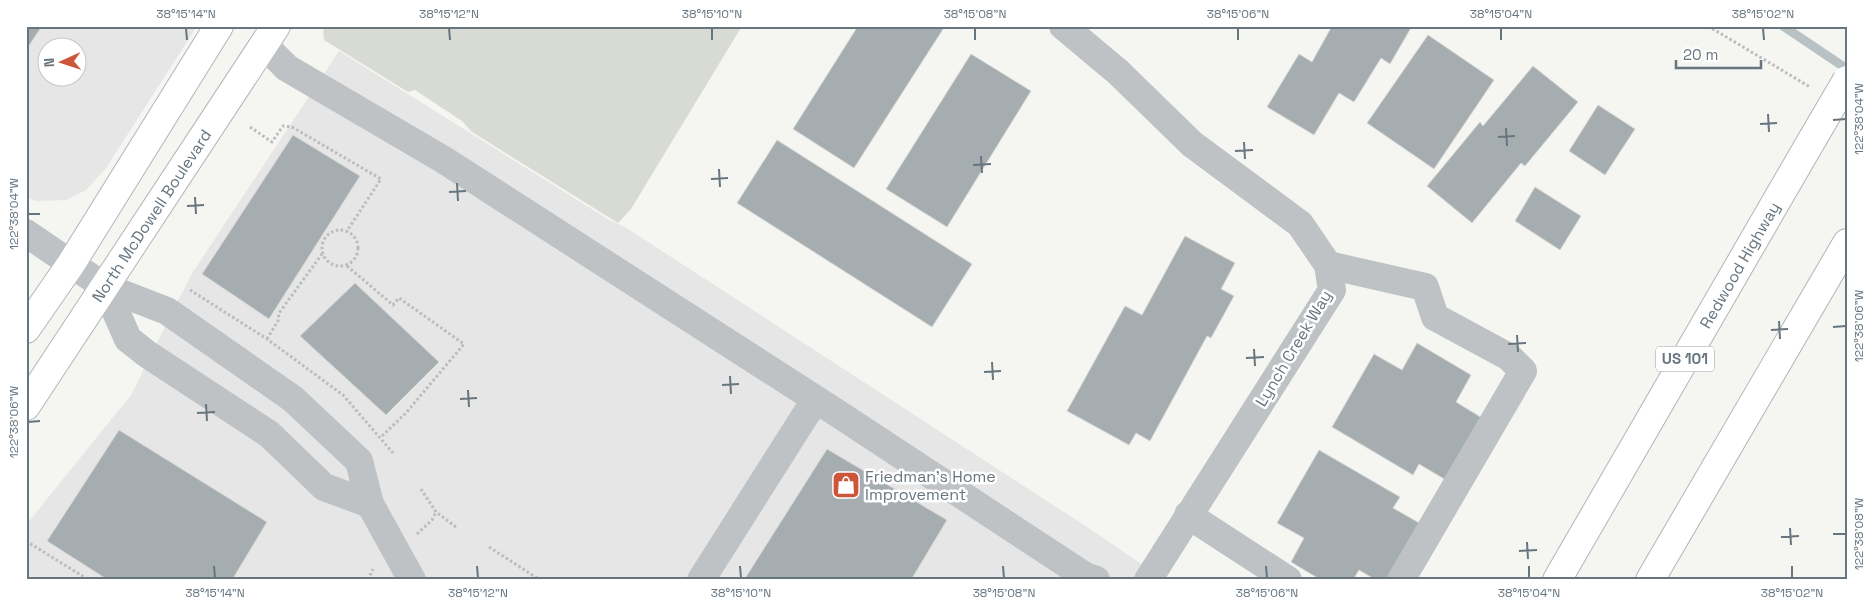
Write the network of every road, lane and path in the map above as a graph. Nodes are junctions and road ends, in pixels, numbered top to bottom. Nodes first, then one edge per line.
1 (219, 26) edge
2 (1063, 26) edge
3 (1708, 26) edge
4 (270, 36) edge
5 (1847, 80) edge
6 (1814, 90) dead end
7 (250, 127) dead end
8 (347, 231) junction
9 (26, 233) edge
10 (1847, 243) edge
11 (323, 253) junction
12 (71, 264) junction
13 (1328, 265) junction
14 (347, 266) junction
15 (106, 288) junction
16 (26, 329) edge
17 (267, 339) dead end
18 (816, 400) junction
19 (26, 406) edge
20 (381, 437) dead end
21 (421, 489) dead end
22 (370, 504) junction
23 (436, 512) junction
24 (1188, 515) junction
25 (456, 526) dead end
26 (413, 538) dead end
27 (26, 541) edge
28 (489, 547) dead end
29 (89, 580) edge
30 (412, 580) edge
31 (540, 580) edge
32 (701, 580) edge
33 (1096, 580) edge
34 (1148, 580) edge
35 (1288, 580) edge
36 (1401, 580) edge
37 (1557, 580) edge
38 (1650, 580) edge

1 - 12 main road
2 - 13 street, Lynch Creek Way
3 - 6 path
4 - 15 main road, North McDowell Boulevard
4 - 18 street
5 - 37 main road, Redwood Highway / US 101, bridge
7 - 8 path
8 - 11 path
8 - 14 path
9 - 12 street
10 - 38 main road
11 - 14 path
11 - 17 path
12 - 15 street
12 - 16 main road
13 - 24 street, Lynch Creek Way
13 - 36 street
14 - 20 path
15 - 19 main road, North McDowell Boulevard
15 - 22 street
15 - 22 street
18 - 32 street
18 - 33 street
21 - 23 path
22 - 30 street
23 - 25 path
23 - 26 path
24 - 34 street, Lynch Creek Way
24 - 35 street
27 - 29 path
28 - 31 path

